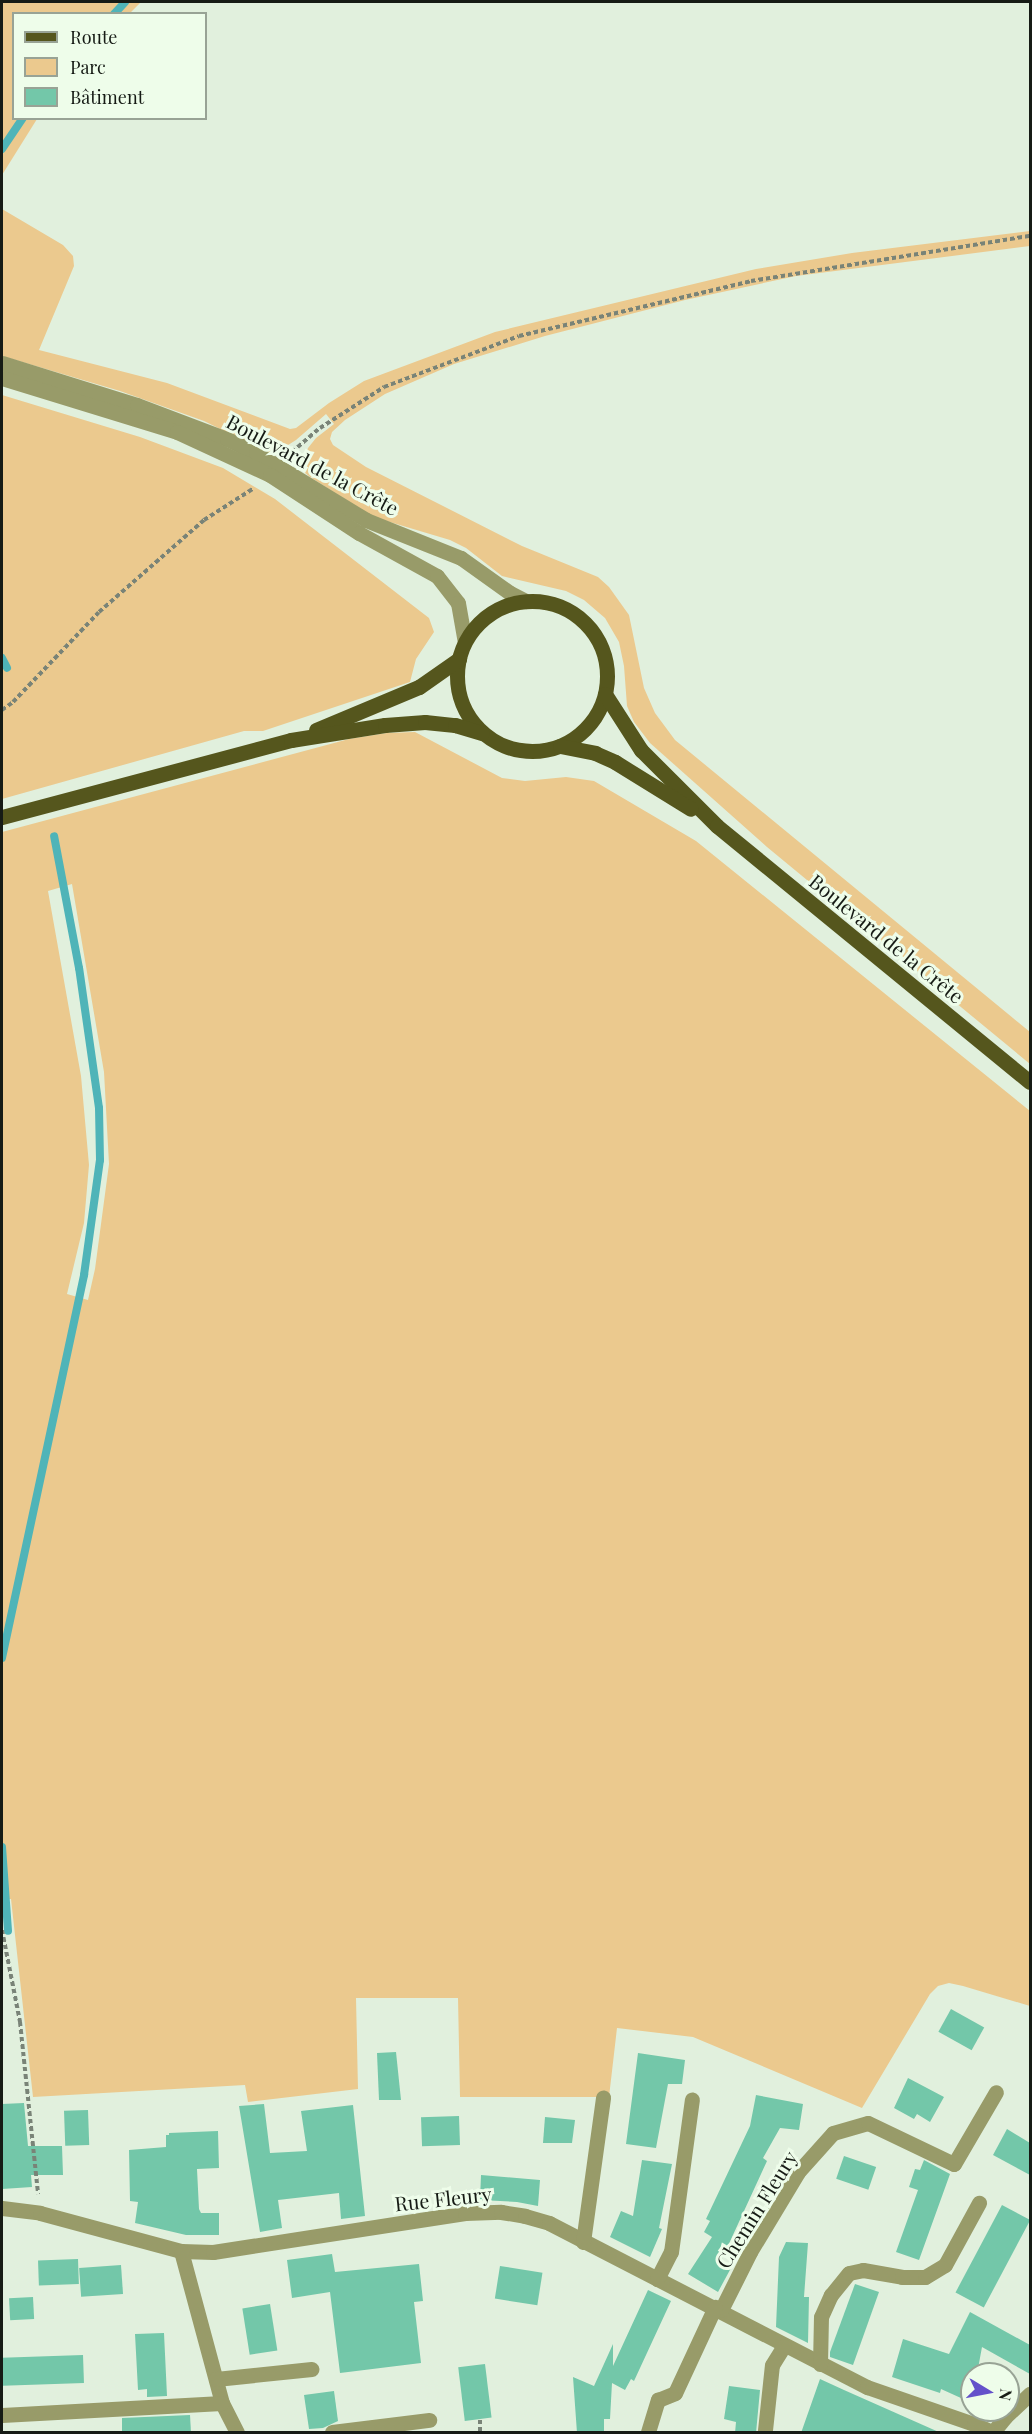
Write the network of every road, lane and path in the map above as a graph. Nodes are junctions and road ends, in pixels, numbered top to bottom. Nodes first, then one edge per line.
1 (1030, 236) edge
2 (2, 363) edge
3 (2, 378) edge
4 (274, 471) junction
5 (526, 601) junction
6 (465, 641) junction
7 (459, 659) junction
8 (605, 694) junction
9 (2, 710) edge
10 (482, 733) junction
11 (291, 740) junction
12 (560, 746) junction
13 (2, 817) edge
14 (717, 826) junction
15 (1030, 1082) edge
16 (2, 1930) edge
17 (996, 2092) dead end
18 (603, 2097) dead end
19 (692, 2099) dead end
20 (979, 2203) dead end
21 (2, 2208) edge
22 (40, 2213) junction
23 (583, 2242) junction
24 (181, 2251) junction
25 (657, 2278) junction
26 (718, 2309) junction
27 (784, 2346) junction
28 (820, 2364) junction
29 (311, 2369) dead end
30 (216, 2379) junction
31 (1030, 2394) edge
32 (222, 2403) junction
33 (2, 2415) edge
34 (429, 2420) dead end
35 (480, 2420) dead end
36 (765, 2430) dead end
37 (237, 2433) edge
38 (332, 2433) edge
39 (480, 2433) edge
40 (648, 2433) edge
41 (993, 2433) edge

1 - 4 path
2 - 4 street, Boulevard de la Crête
3 - 4 street, Boulevard de la Crête
4 - 5 street, Boulevard de la Crête
4 - 6 street, Boulevard de la Crête
4 - 9 path
5 - 6 main road
5 - 8 main road
6 - 7 main road
7 - 10 main road
7 - 11 main road
8 - 12 main road
8 - 14 main road, Boulevard de la Crête
10 - 11 main road
10 - 12 main road
11 - 13 main road
12 - 14 main road, Boulevard de la Crête
14 - 15 main road, Boulevard de la Crête
16 - 22 path
17 - 26 street, Chemin Fleury
18 - 23 street
19 - 25 street
20 - 28 street
21 - 22 street, Rue Fleury
22 - 24 street, Rue Fleury
23 - 24 street, Rue Fleury
23 - 25 street, Rue Fleury
24 - 30 street
25 - 26 street, Rue Fleury
26 - 27 street, Rue Fleury
26 - 40 street
27 - 28 street, Rue Fleury
27 - 36 street
28 - 41 street, Rue Fleury
29 - 30 street
30 - 32 street
31 - 41 street
32 - 33 street
32 - 37 street
34 - 38 street
35 - 39 path

